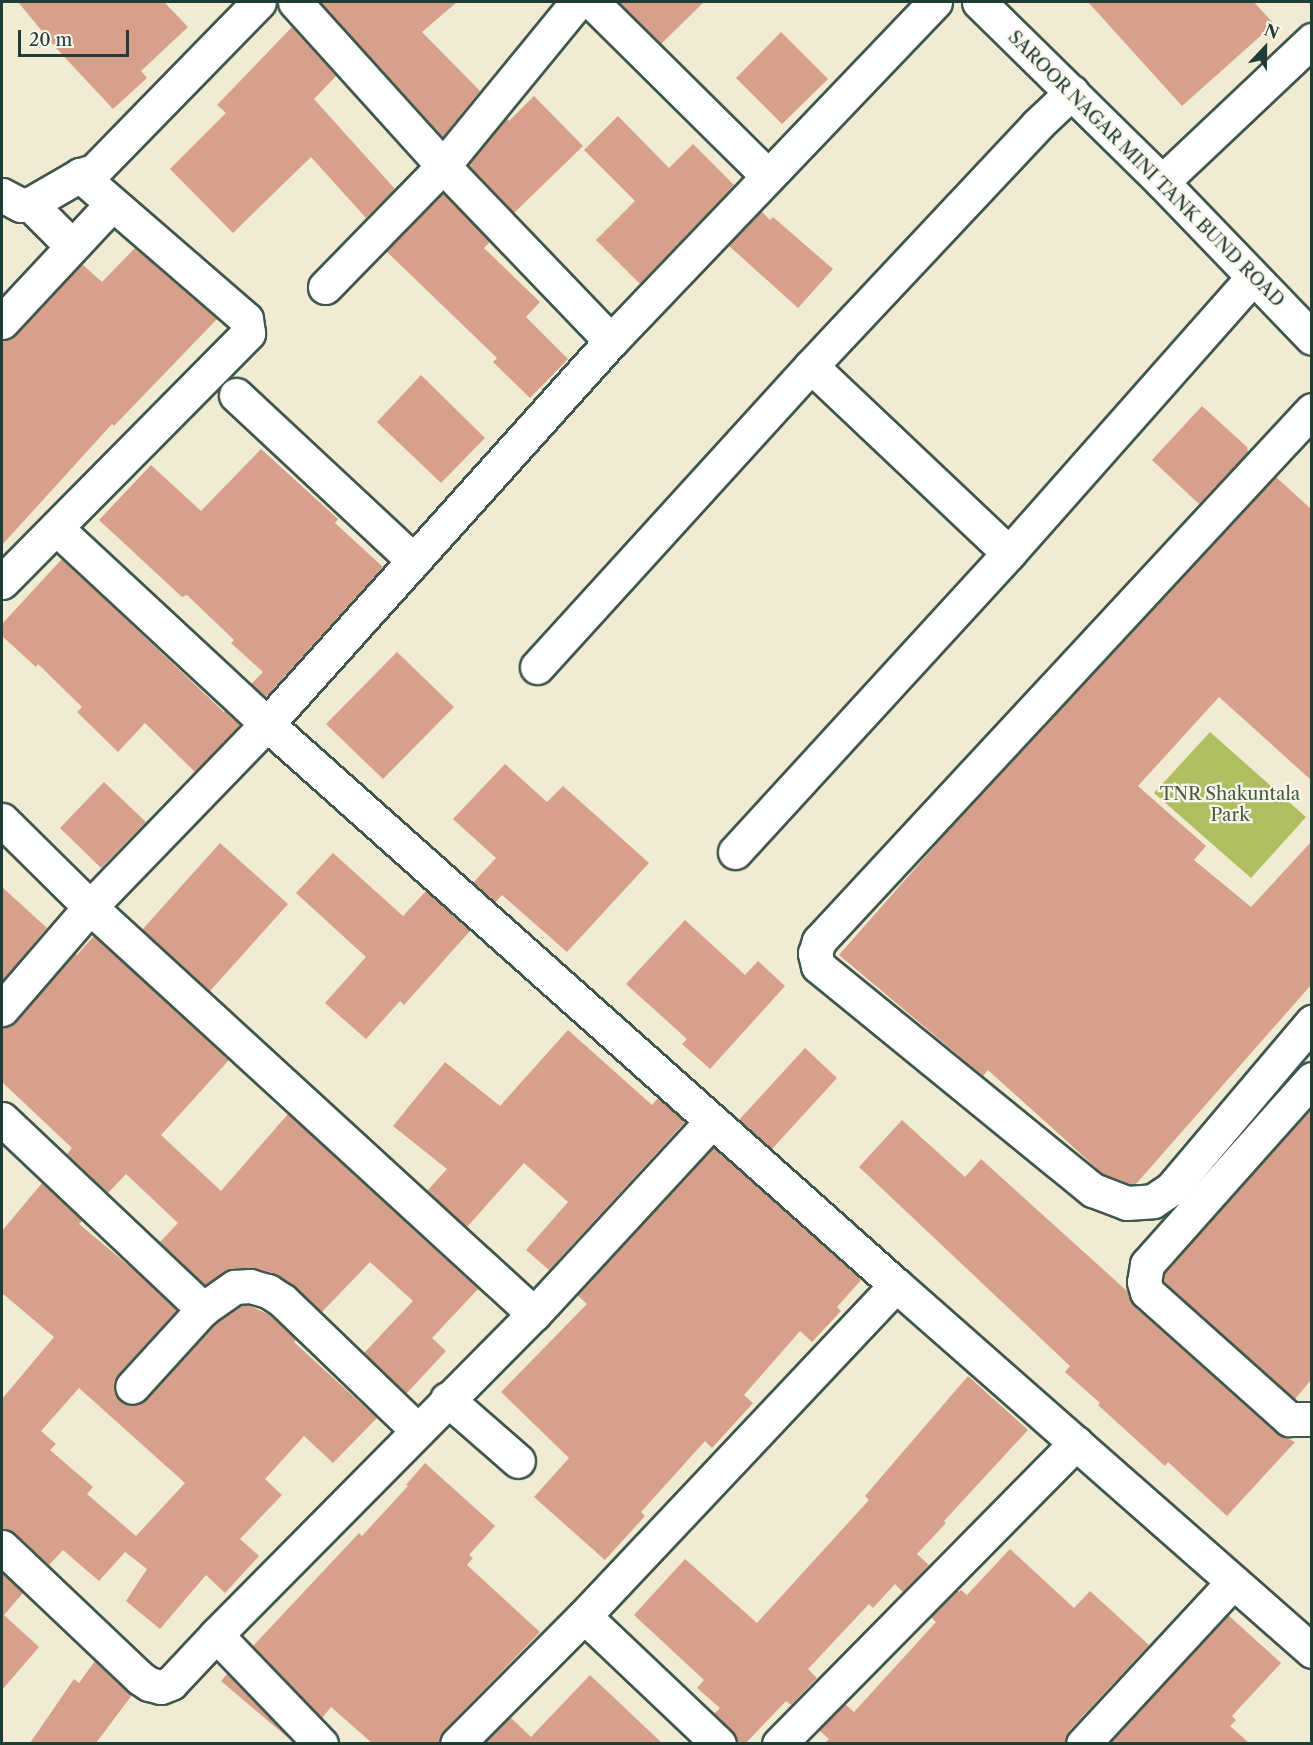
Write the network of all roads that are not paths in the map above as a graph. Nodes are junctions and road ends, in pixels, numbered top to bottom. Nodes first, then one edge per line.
1 (259, 2) edge
2 (295, 2) edge
3 (577, 2) edge
4 (591, 2) edge
5 (935, 2) edge
6 (979, 2) edge
7 (1311, 40) edge
8 (1072, 92) junction
9 (443, 165) junction
10 (80, 175) junction
11 (768, 176) junction
12 (1162, 182) junction
13 (28, 197) edge
14 (91, 226) junction
15 (1253, 277) junction
16 (325, 287) dead end
17 (2, 322) edge
18 (1311, 338) edge
19 (610, 341) junction
20 (811, 366) junction
21 (236, 395) dead end
22 (1311, 410) edge
23 (69, 540) dead end
24 (1009, 554) junction
25 (414, 561) junction
26 (2, 582) edge
27 (537, 667) dead end
28 (267, 724) junction
29 (2, 820) edge
30 (735, 852) dead end
31 (90, 907) junction
32 (2, 1009) edge
33 (1311, 1022) edge
34 (1311, 1080) edge
35 (2, 1119) edge
36 (711, 1122) junction
37 (896, 1285) junction
38 (203, 1309) junction
39 (534, 1314) junction
40 (132, 1387) dead end
41 (447, 1400) junction
42 (1311, 1419) edge
43 (417, 1430) junction
44 (1076, 1443) junction
45 (518, 1461) dead end
46 (2, 1547) edge
47 (1233, 1582) junction
48 (584, 1616) junction
49 (216, 1635) junction
50 (1311, 1651) edge
51 (321, 1743) edge
52 (458, 1743) edge
53 (720, 1743) edge
54 (779, 1743) edge
55 (1083, 1743) edge

1 - 10 street
2 - 9 street
3 - 9 street
4 - 11 street
5 - 11 street
6 - 8 street, SAROOR NAGAR MINI TANK BUND ROAD
7 - 12 street
8 - 12 street, SAROOR NAGAR MINI TANK BUND ROAD
8 - 20 street
9 - 16 street
9 - 19 street
10 - 13 street
10 - 14 street
11 - 19 street
12 - 15 street, SAROOR NAGAR MINI TANK BUND ROAD
13 - 14 street
14 - 17 street
14 - 26 street
15 - 18 street, SAROOR NAGAR MINI TANK BUND ROAD
15 - 24 street
19 - 25 street
20 - 24 street
20 - 27 street
21 - 25 street
22 - 33 street
23 - 28 street
24 - 30 street
25 - 28 street
28 - 31 street
28 - 36 street
29 - 31 street
31 - 32 street
31 - 39 street
34 - 42 street
35 - 38 street
36 - 37 street
36 - 39 street
37 - 44 street
37 - 48 street
38 - 40 street
38 - 43 street
39 - 41 street
41 - 43 street
41 - 45 street
43 - 49 street
44 - 47 street
44 - 54 street
46 - 49 street
47 - 50 street
47 - 55 street
48 - 52 street
48 - 53 street
49 - 51 street

